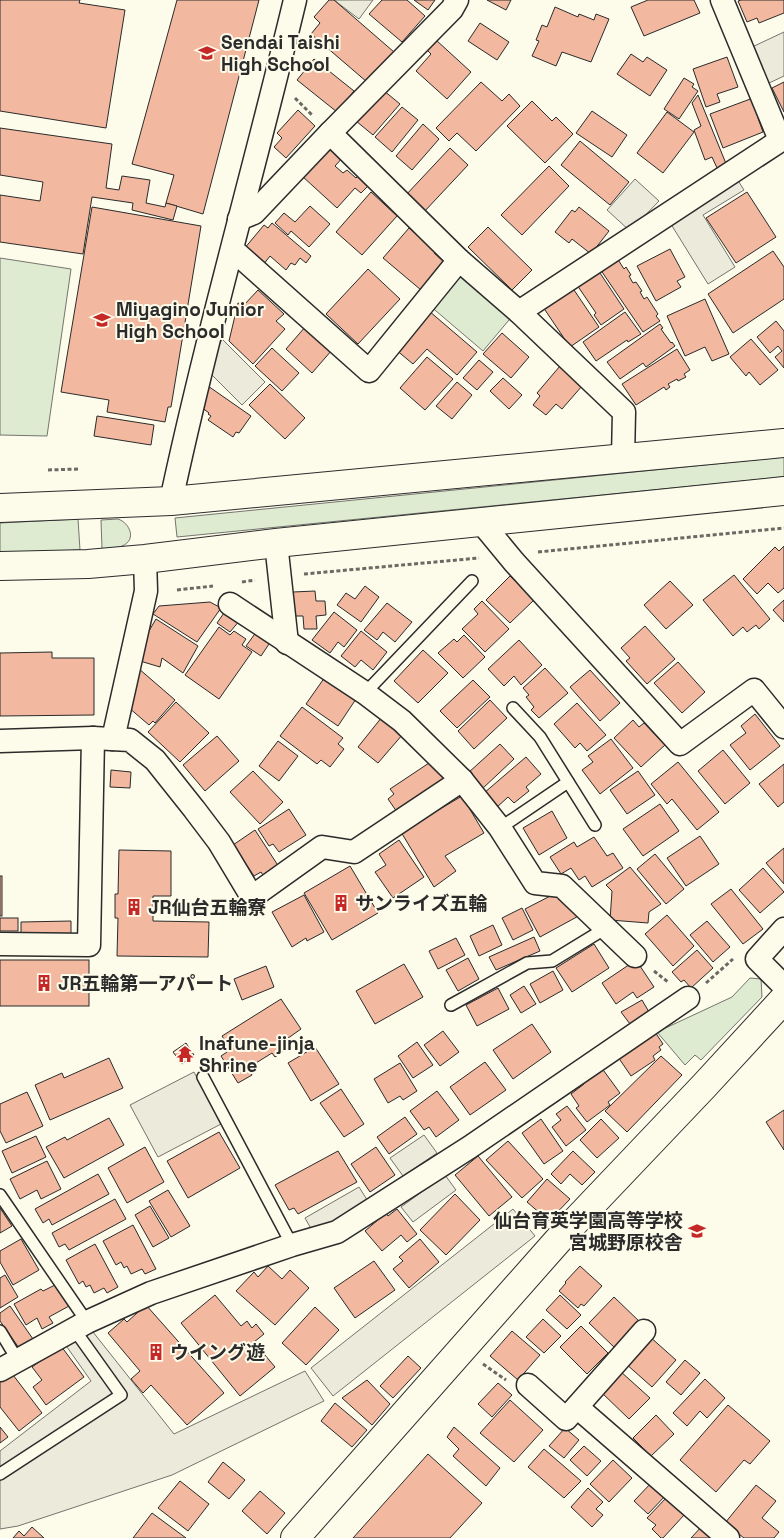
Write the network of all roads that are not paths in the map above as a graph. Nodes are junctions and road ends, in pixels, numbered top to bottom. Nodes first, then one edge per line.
1 (295, 0) edge
2 (457, 0) edge
3 (722, 0) edge
4 (330, 133) junction
5 (782, 139) edge
6 (239, 219) junction
7 (233, 250) junction
8 (459, 260) junction
9 (519, 312) junction
10 (784, 444) edge
11 (623, 458) junction
12 (784, 491) edge
13 (171, 502) junction
14 (0, 508) edge
15 (481, 522) junction
16 (276, 544) junction
17 (145, 559) junction
18 (0, 566) edge
19 (472, 581) dead end
20 (230, 604) dead end
21 (288, 643) junction
22 (365, 693) junction
23 (513, 708) dead end
24 (784, 727) edge
25 (103, 739) junction
26 (0, 741) edge
27 (462, 780) junction
28 (568, 782) junction
29 (595, 825) dead end
30 (500, 828) junction
31 (606, 928) junction
32 (784, 929) edge
33 (0, 944) edge
34 (636, 956) dead end
35 (784, 986) edge
36 (688, 998) dead end
37 (784, 999) edge
38 (451, 1005) dead end
39 (203, 1077) dead end
40 (0, 1195) edge
41 (292, 1245) junction
42 (81, 1325) junction
43 (0, 1331) edge
44 (644, 1331) dead end
45 (9, 1364) edge
46 (528, 1385) road end
47 (577, 1407) junction
48 (0, 1474) edge
49 (295, 1538) edge
50 (728, 1538) edge

1 - 6 street
2 - 4 street
3 - 5 street
4 - 6 street
4 - 8 street
5 - 9 street
6 - 7 street
7 - 8 street
7 - 13 street
8 - 9 street
9 - 11 street
10 - 11 street
11 - 13 street
12 - 15 street
13 - 14 street
15 - 16 street
15 - 24 street
16 - 17 street
16 - 21 street
17 - 18 street
17 - 25 street
19 - 22 lane
20 - 21 street
21 - 22 street
22 - 27 street
23 - 28 lane
25 - 26 street
25 - 27 street
25 - 33 street
27 - 30 street
28 - 29 lane
28 - 30 lane
30 - 31 street
31 - 34 street
31 - 38 lane
32 - 35 street
36 - 41 street
37 - 49 street
39 - 41 lane
40 - 42 lane
41 - 42 street
42 - 45 street
42 - 48 lane
43 - 45 lane
44 - 47 street
46 - 47 street
47 - 50 street

